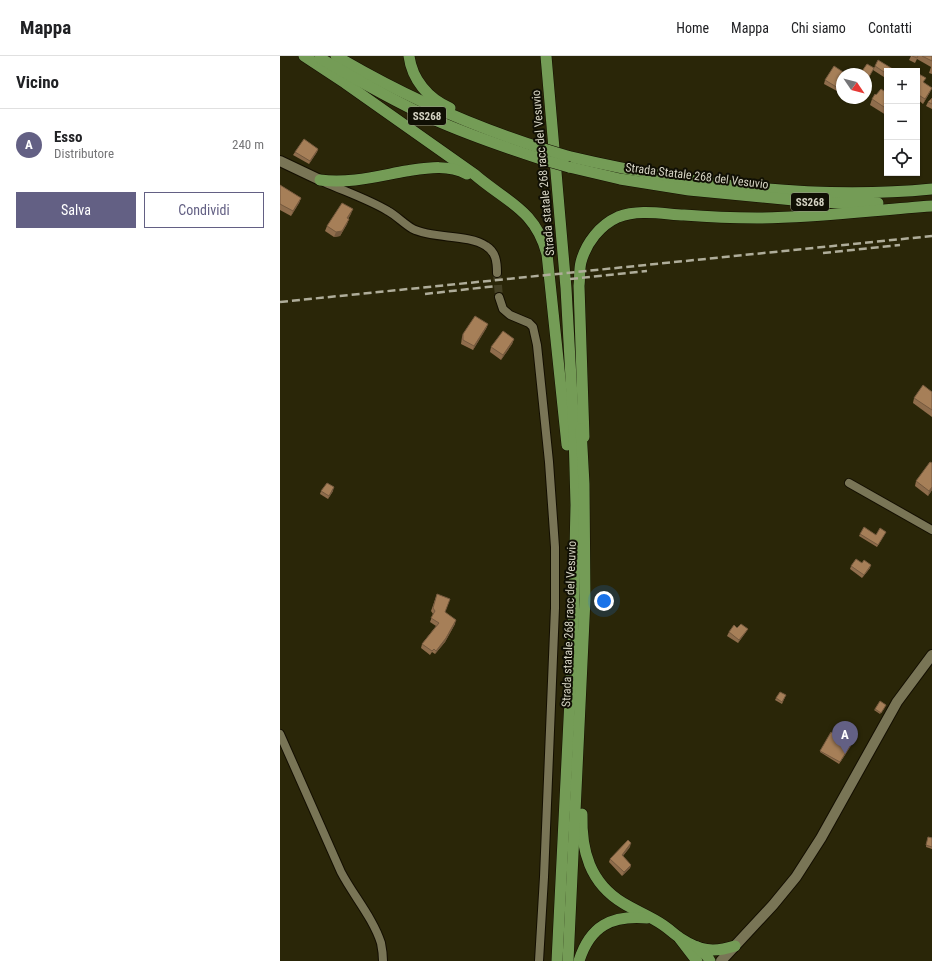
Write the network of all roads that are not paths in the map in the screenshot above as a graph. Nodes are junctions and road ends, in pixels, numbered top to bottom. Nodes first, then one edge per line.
1 (304, 56) edge
2 (316, 56) edge
3 (336, 56) edge
4 (409, 56) edge
5 (546, 56) edge
6 (544, 155) junction
7 (280, 161) edge
8 (568, 162) junction
9 (320, 180) junction
10 (353, 180) junction
11 (486, 184) junction
12 (932, 189) edge
13 (345, 191) junction
14 (932, 200) edge
15 (932, 206) edge
16 (497, 273) tunnel mouth
17 (566, 288) junction
18 (499, 297) tunnel mouth
19 (583, 464) junction
20 (850, 483) dead end
21 (932, 530) edge
22 (574, 562) junction
23 (932, 655) edge
24 (579, 729) junction
25 (280, 734) edge
26 (652, 919) junction
27 (680, 938) junction
28 (697, 946) junction
29 (735, 946) junction
30 (694, 960) edge
31 (383, 961) edge
32 (539, 961) edge
33 (557, 961) edge
34 (568, 961) edge
35 (579, 961) edge
36 (710, 961) edge
37 (721, 961) edge

1 - 11 highway
2 - 6 highway, Strada Statale 268 del Vesuvio / SS268
3 - 6 highway, Strada Statale 268 del Vesuvio / SS268
4 - 6 highway
5 - 17 highway, Strada statale 268 racc del Vesuvio
6 - 8 highway, Strada Statale 268 del Vesuvio / SS268, bridge
7 - 9 street
8 - 12 highway, Strada Statale 268 del Vesuvio / SS268
8 - 14 highway, Strada Statale 268 del Vesuvio / SS268
9 - 10 highway
9 - 13 street
10 - 11 highway
10 - 13 highway
11 - 22 highway
13 - 16 street
15 - 19 highway
17 - 19 highway, Strada statale 268 racc del Vesuvio
17 - 22 highway, Strada statale 268 racc del Vesuvio
18 - 32 street
19 - 24 highway, Strada statale 268 racc del Vesuvio
20 - 21 street
22 - 33 highway, Strada statale 268 racc del Vesuvio
23 - 29 street
24 - 26 highway
24 - 34 highway, Strada statale 268 racc del Vesuvio
25 - 31 street
26 - 27 highway
26 - 35 highway
27 - 28 highway
27 - 30 highway
28 - 29 highway
28 - 36 highway
29 - 37 street

